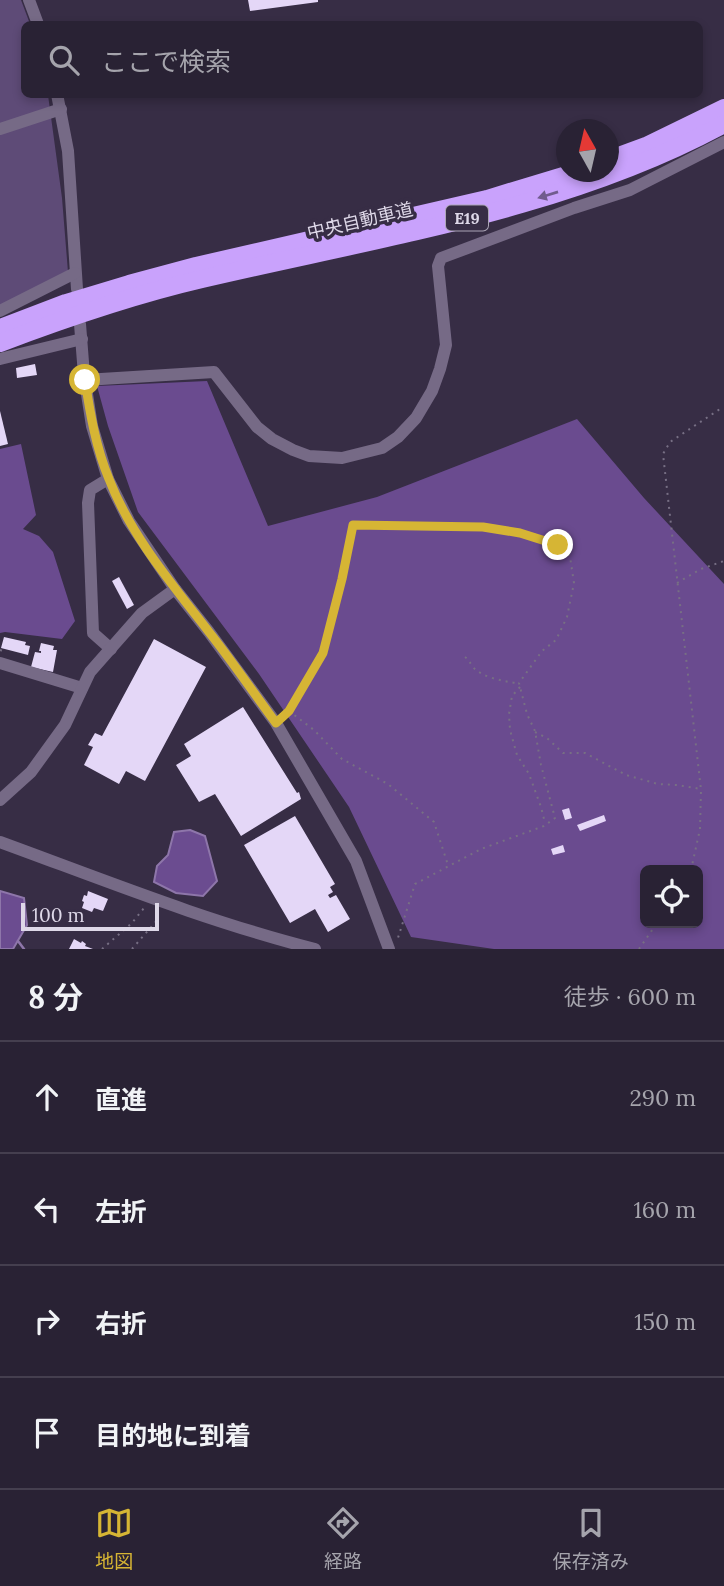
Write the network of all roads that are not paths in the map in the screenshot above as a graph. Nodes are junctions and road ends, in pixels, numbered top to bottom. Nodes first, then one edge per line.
1 (29, 0) edge
2 (37, 21) edge
3 (58, 98) edge
4 (724, 108) edge
5 (61, 109) junction
6 (724, 124) edge
7 (0, 129) edge
8 (724, 142) edge
9 (619, 156) edge
10 (556, 178) edge
11 (75, 273) junction
12 (77, 289) dead end
13 (0, 312) edge
14 (80, 324) dead end
15 (0, 328) edge
16 (82, 339) junction
17 (0, 343) edge
18 (0, 359) edge
19 (85, 380) junction
20 (108, 479) junction
21 (175, 589) junction
22 (111, 649) junction
23 (0, 663) edge
24 (82, 688) junction
25 (0, 800) edge
26 (0, 842) edge
27 (267, 943) edge
28 (315, 949) edge
29 (389, 949) edge

1 - 2 street
3 - 5 street
4 - 9 highway
5 - 7 street
5 - 11 street
6 -> 17 highway, 中央自動車道 / E19
8 - 19 street
10 - 15 highway, 中央自動車道 / E19
11 - 12 street
11 - 13 street
14 - 16 street
16 - 18 street
16 - 19 street
19 - 20 street
20 - 21 street
20 - 22 street
21 - 22 street
21 - 29 street
22 - 24 street
23 - 24 street
24 - 25 street
26 - 27 street
27 - 28 street

